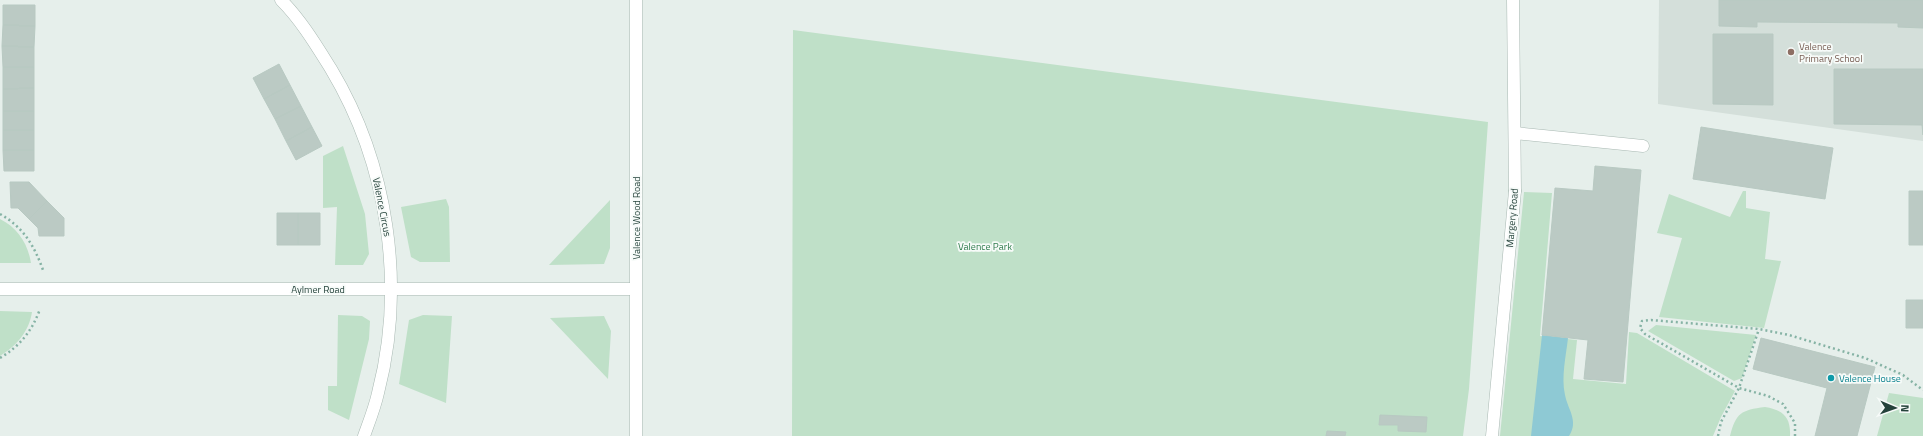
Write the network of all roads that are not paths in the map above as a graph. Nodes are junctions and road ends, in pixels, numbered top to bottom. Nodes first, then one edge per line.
1 (281, 0) edge
2 (636, 0) edge
3 (1513, 0) edge
4 (1514, 133) junction
5 (1643, 146) dead end
6 (0, 289) edge
7 (391, 289) junction
8 (636, 289) junction
9 (364, 436) edge
10 (636, 436) edge
11 (1492, 436) edge

1 - 7 street, Valence Circus
2 - 8 street, Valence Wood Road
3 - 4 street, Margery Road
4 - 5 street
4 - 11 street, Margery Road
6 - 7 street, Aylmer Road
7 - 8 street, Aylmer Road
7 - 9 street, Valence Circus
8 - 10 street, Valence Wood Road

